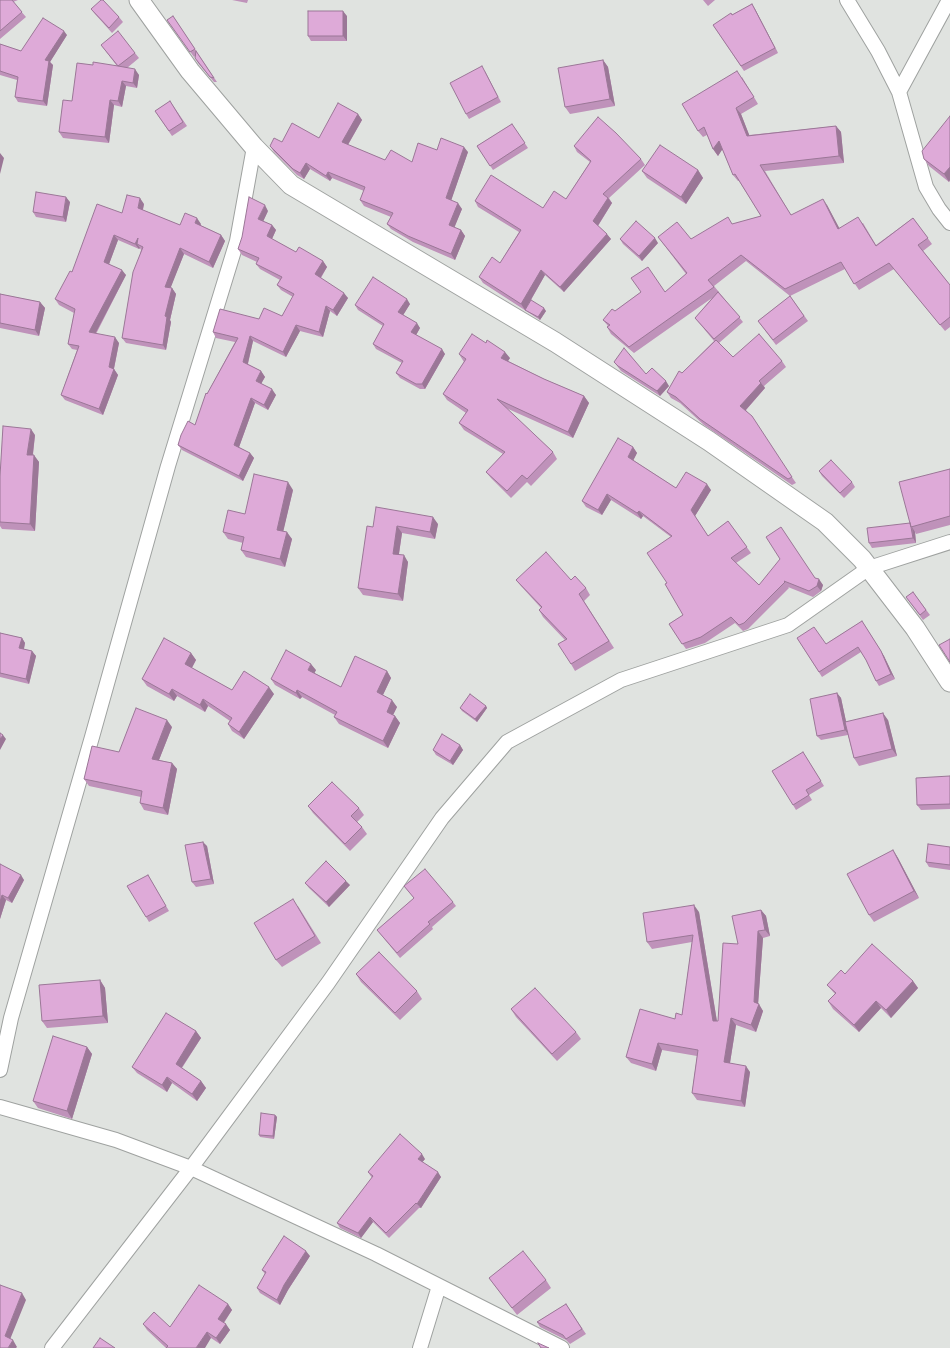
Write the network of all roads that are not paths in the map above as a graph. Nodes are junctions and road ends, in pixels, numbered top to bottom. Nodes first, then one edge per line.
1 (139, 0) edge
2 (847, 0) edge
3 (949, 0) edge
4 (899, 92) junction
5 (254, 147) junction
6 (950, 223) edge
7 (950, 542) edge
8 (869, 568) junction
9 (950, 682) edge
10 (0, 1070) edge
11 (0, 1107) edge
12 (191, 1168) junction
13 (439, 1286) junction
14 (52, 1348) edge
15 (420, 1348) edge
16 (562, 1348) edge

1 - 5 street
2 - 4 street
3 - 4 street
4 - 6 street
5 - 8 street
5 - 10 street
7 - 8 street
8 - 9 street
8 - 12 street
11 - 12 street
12 - 13 street
12 - 14 street
13 - 15 street
13 - 16 street

